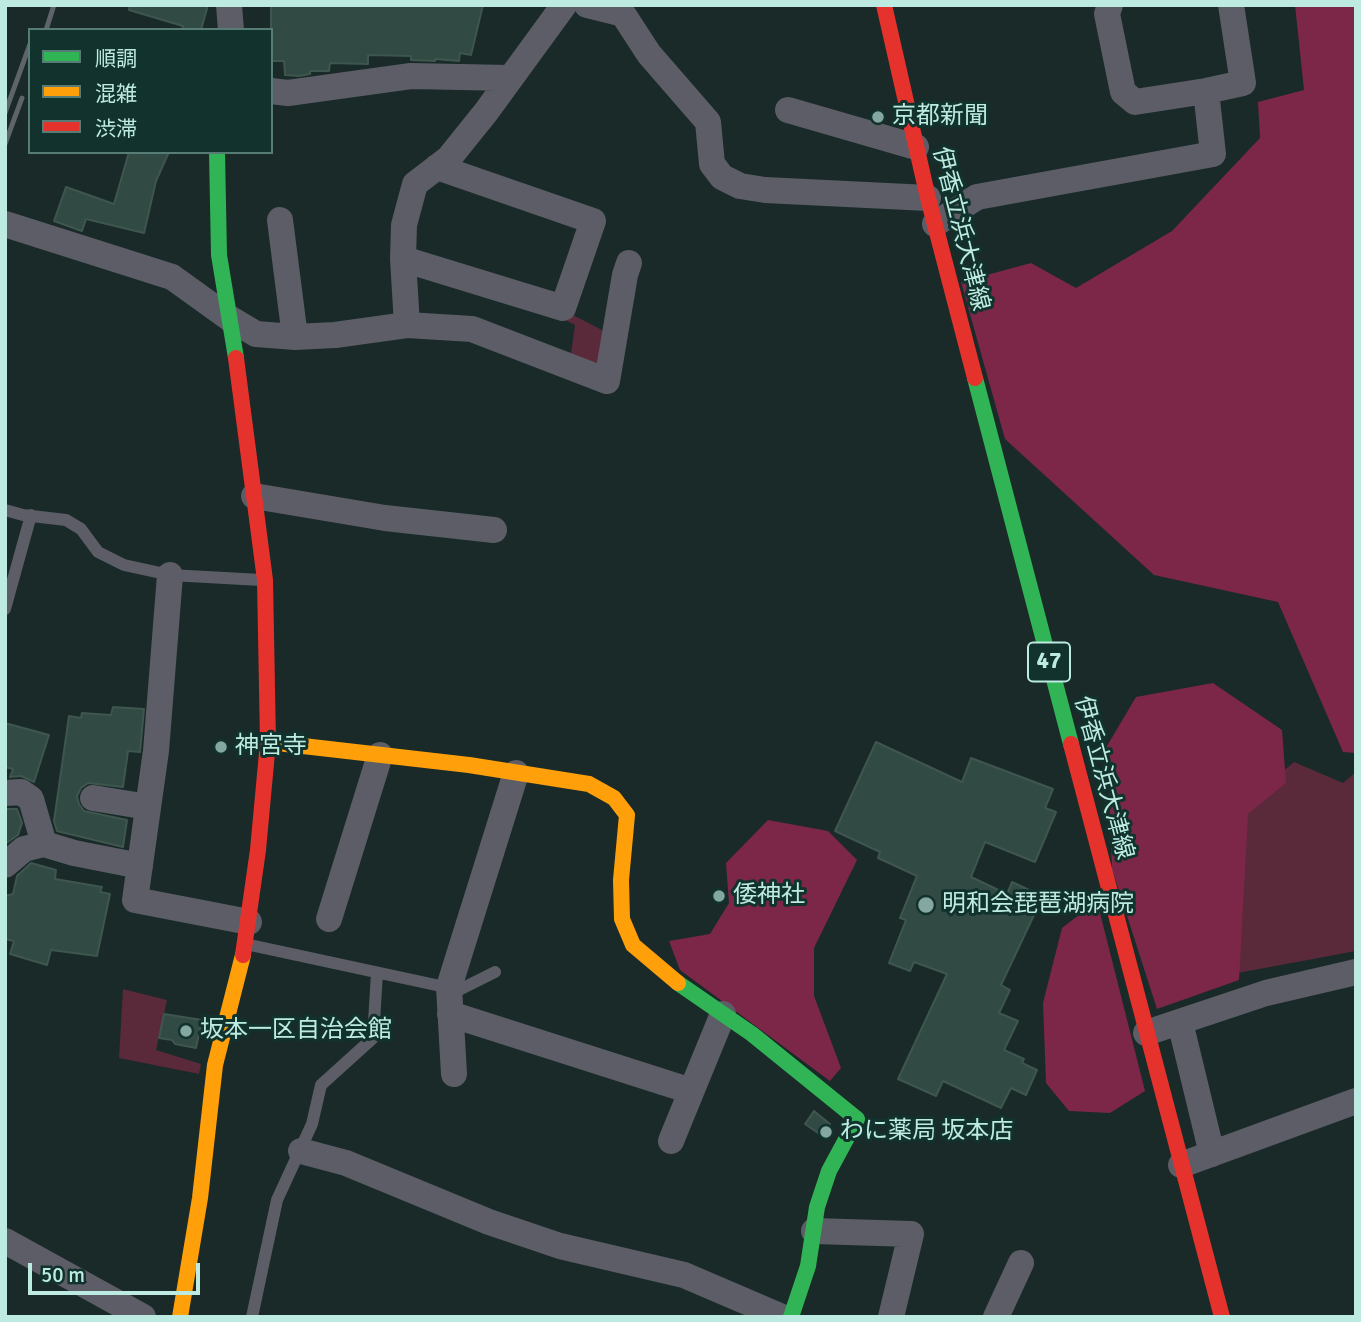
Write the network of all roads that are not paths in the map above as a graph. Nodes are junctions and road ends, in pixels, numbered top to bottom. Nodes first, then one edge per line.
1 (229, 5) edge
2 (564, 5) edge
3 (587, 5) edge
4 (884, 5) edge
5 (1110, 5) edge
6 (1231, 5) edge
7 (231, 28) edge
8 (509, 78) junction
9 (273, 90) edge
10 (1206, 91) junction
11 (788, 110) dead end
12 (916, 147) junction
13 (217, 154) edge
14 (437, 167) junction
15 (928, 198) junction
16 (280, 220) dead end
17 (5, 224) edge
18 (935, 225) junction
19 (403, 259) junction
20 (629, 263) dead end
21 (229, 318) junction
22 (407, 325) junction
23 (295, 337) junction
24 (254, 496) junction
25 (5, 510) edge
26 (31, 515) junction
27 (494, 530) dead end
28 (170, 575) junction
29 (265, 580) junction
30 (5, 609) edge
31 (268, 742) junction
32 (380, 755) junction
33 (516, 773) junction
34 (5, 793) edge
35 (93, 798) dead end
36 (148, 807) junction
37 (44, 844) junction
38 (5, 865) edge
39 (140, 866) junction
40 (329, 919) dead end
41 (247, 933) junction
42 (495, 972) dead end
43 (1356, 972) edge
44 (377, 973) junction
45 (449, 987) junction
46 (450, 1014) junction
47 (723, 1014) junction
48 (1180, 1022) junction
49 (1146, 1033) junction
50 (454, 1074) dead end
51 (691, 1091) junction
52 (1356, 1101) edge
53 (671, 1141) dead end
54 (301, 1151) junction
55 (1212, 1154) junction
56 (1181, 1165) junction
57 (814, 1231) junction
58 (5, 1241) edge
59 (1021, 1264) dead end
60 (143, 1317) edge
61 (180, 1317) edge
62 (252, 1317) edge
63 (782, 1317) edge
64 (791, 1317) edge
65 (891, 1317) edge
66 (996, 1317) edge
67 (1222, 1317) edge

1 - 7 street
2 - 8 street
3 - 15 street
4 - 12 street, 伊香立浜大津線 / 47
5 - 10 street
6 - 10 street
8 - 9 street
8 - 14 street
10 - 18 street
11 - 12 street
12 - 15 street, 伊香立浜大津線 / 47
13 - 21 street
14 - 19 street
14 - 19 street
15 - 18 street, 伊香立浜大津線 / 47
16 - 23 street
17 - 21 street
18 - 49 street, 伊香立浜大津線 / 47
19 - 22 street
20 - 22 street
21 - 23 street
21 - 24 street
22 - 23 street
24 - 27 street
24 - 29 street
25 - 26 lane
26 - 28 lane
26 - 30 lane
28 - 29 lane
28 - 36 street
29 - 31 street
31 - 32 street
31 - 41 street
32 - 33 street
32 - 40 street
33 - 45 street
33 - 47 street
34 - 37 street
35 - 36 street
36 - 39 street
37 - 38 street
37 - 39 street
39 - 41 street
41 - 44 lane
41 - 61 street
42 - 45 lane
43 - 48 street
44 - 45 lane
44 - 54 lane
45 - 46 street
46 - 50 street
46 - 51 street
47 - 51 street
47 - 57 street
48 - 49 street
48 - 55 street
49 - 56 street, 伊香立浜大津線 / 47
51 - 53 street
52 - 55 street
54 - 62 lane
54 - 63 street
55 - 56 street
56 - 67 street, 伊香立浜大津線 / 47
57 - 64 street
57 - 65 street
58 - 60 street
59 - 66 street

